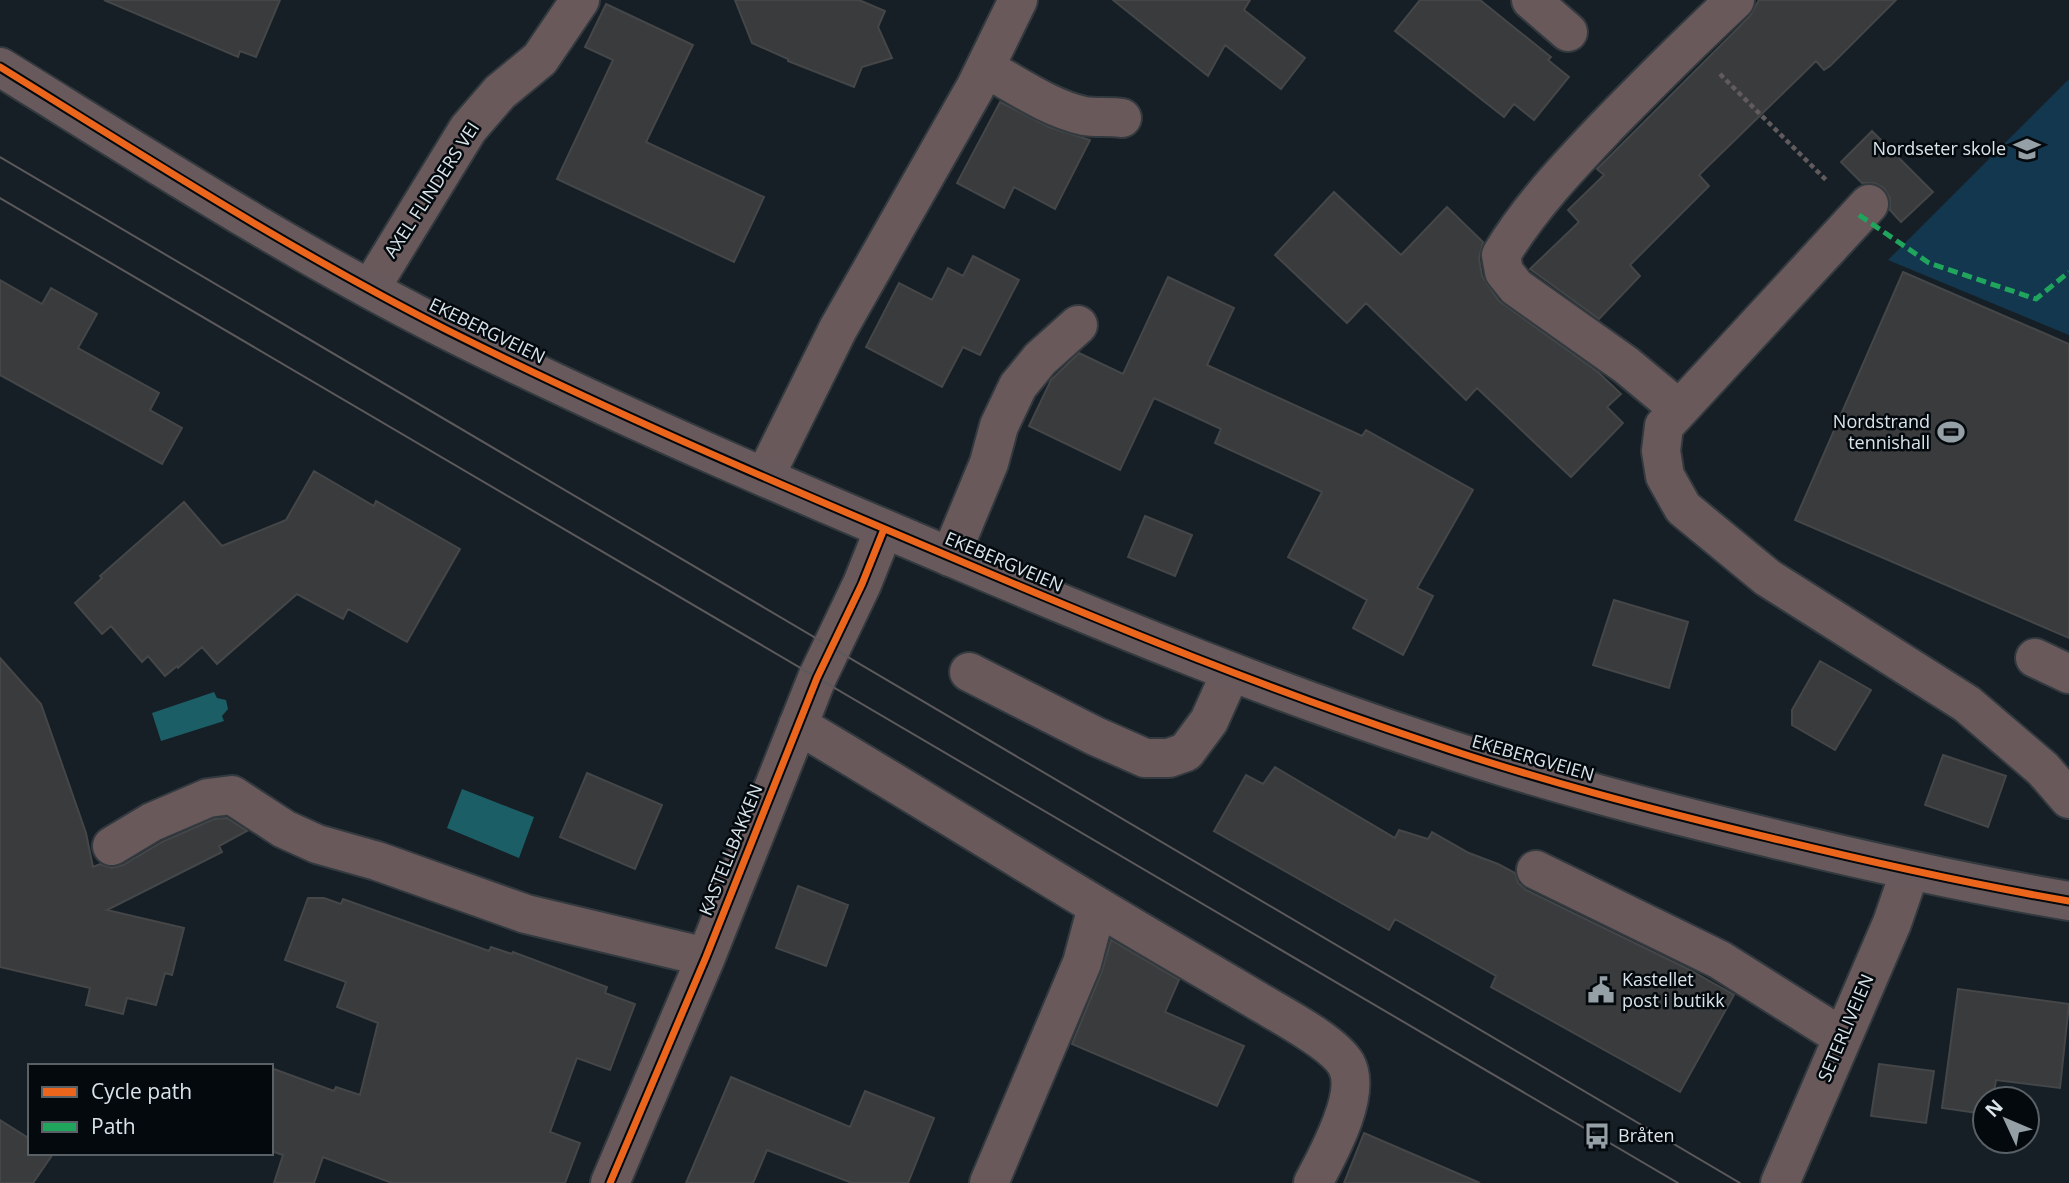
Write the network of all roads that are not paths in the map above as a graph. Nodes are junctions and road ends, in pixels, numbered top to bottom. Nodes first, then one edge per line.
1 (580, 0) edge
2 (1018, 0) edge
3 (1531, 0) edge
4 (1735, 0) edge
5 (1568, 32) dead end
6 (0, 67) edge
7 (985, 68) junction
8 (1122, 118) dead end
9 (1864, 210) road end
10 (370, 289) junction
11 (1078, 325) dead end
12 (1679, 410) junction
13 (765, 476) junction
14 (884, 529) junction
15 (950, 557) junction
16 (2035, 658) dead end
17 (1231, 671) junction
18 (969, 673) dead end
19 (2069, 674) edge
20 (798, 725) junction
21 (2069, 799) edge
22 (112, 846) dead end
23 (1536, 870) dead end
24 (1910, 871) junction
25 (2069, 901) edge
26 (1097, 907) junction
27 (706, 957) junction
28 (1842, 1037) junction
29 (610, 1183) edge
30 (989, 1183) edge
31 (1313, 1183) edge
32 (1780, 1183) edge

1 - 10 street, AXEL FLINDERS VEI
2 - 7 street
3 - 5 street
4 - 12 street
6 - 10 main road, EKEBERGVEIEN
7 - 8 street
7 - 13 street
9 - 12 street
10 - 13 main road, EKEBERGVEIEN
11 - 15 street
12 - 21 street
13 - 14 main road, EKEBERGVEIEN
14 - 15 main road, EKEBERGVEIEN
14 - 20 street, KASTELLBAKKEN
15 - 17 main road, EKEBERGVEIEN
16 - 19 street
17 - 18 street
17 - 24 main road, EKEBERGVEIEN
20 - 26 street
20 - 27 street, KASTELLBAKKEN
22 - 27 street
23 - 28 street
24 - 25 main road, EKEBERGVEIEN
24 - 28 street, SETERLIVEIEN
26 - 30 street
26 - 31 street
27 - 29 street, KASTELLBAKKEN
28 - 32 street, SETERLIVEIEN

